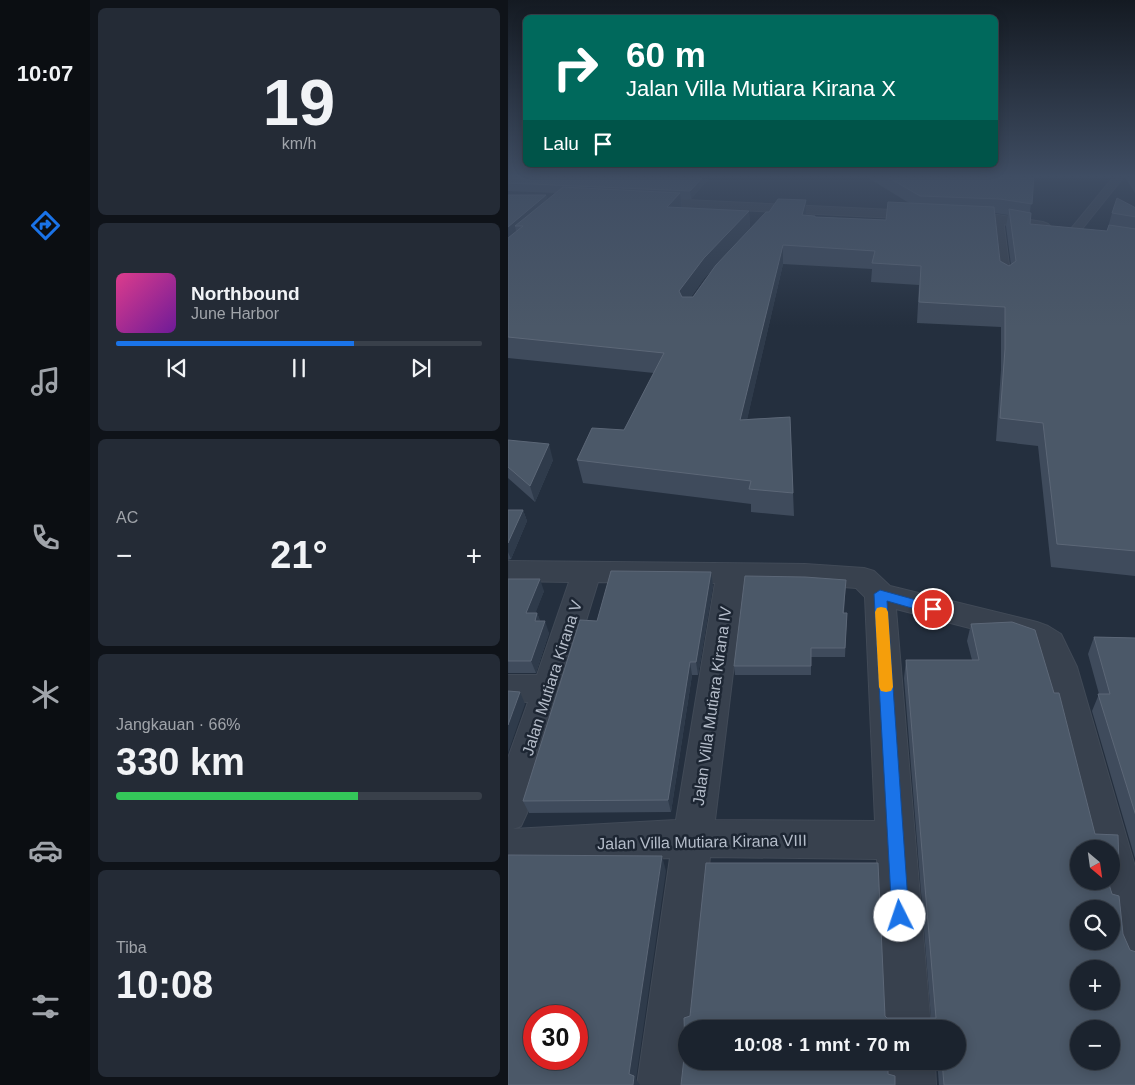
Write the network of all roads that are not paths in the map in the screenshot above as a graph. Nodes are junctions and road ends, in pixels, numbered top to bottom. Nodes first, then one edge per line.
1 (999, 226) edge
2 (1038, 226) edge
3 (1069, 226) edge
4 (1064, 230) junction
5 (1093, 235) edge
6 (1004, 280) edge
7 (508, 570) edge
8 (587, 572) junction
9 (731, 573) junction
10 (880, 594) junction
11 (508, 688) edge
12 (548, 689) junction
13 (508, 813) edge
14 (693, 838) junction
15 (895, 840) junction
16 (1107, 840) edge
17 (508, 848) edge
18 (1120, 888) edge
19 (1136, 947) edge
20 (907, 1020) edge
21 (911, 1070) edge
22 (661, 1085) edge
23 (912, 1085) edge

1 - 6 lane
2 - 4 street
3 - 4 lane
4 - 5 street
7 - 8 street
8 - 9 street
8 - 12 street, Jalan Mutiara Kirana V
9 - 10 street
9 - 14 street, Jalan Villa Mutiara Kirana IV
10 - 15 street
10 - 16 street
11 - 12 street
12 - 13 street, Jalan Mutiara Kirana V
14 - 15 street, Jalan Villa Mutiara Kirana VIII
14 - 17 street, Jalan Villa Mutiara Kirana VIII
14 - 22 street, Jalan Villa Mutiara Kirana IV
15 - 20 street
18 - 19 street
21 - 23 street

